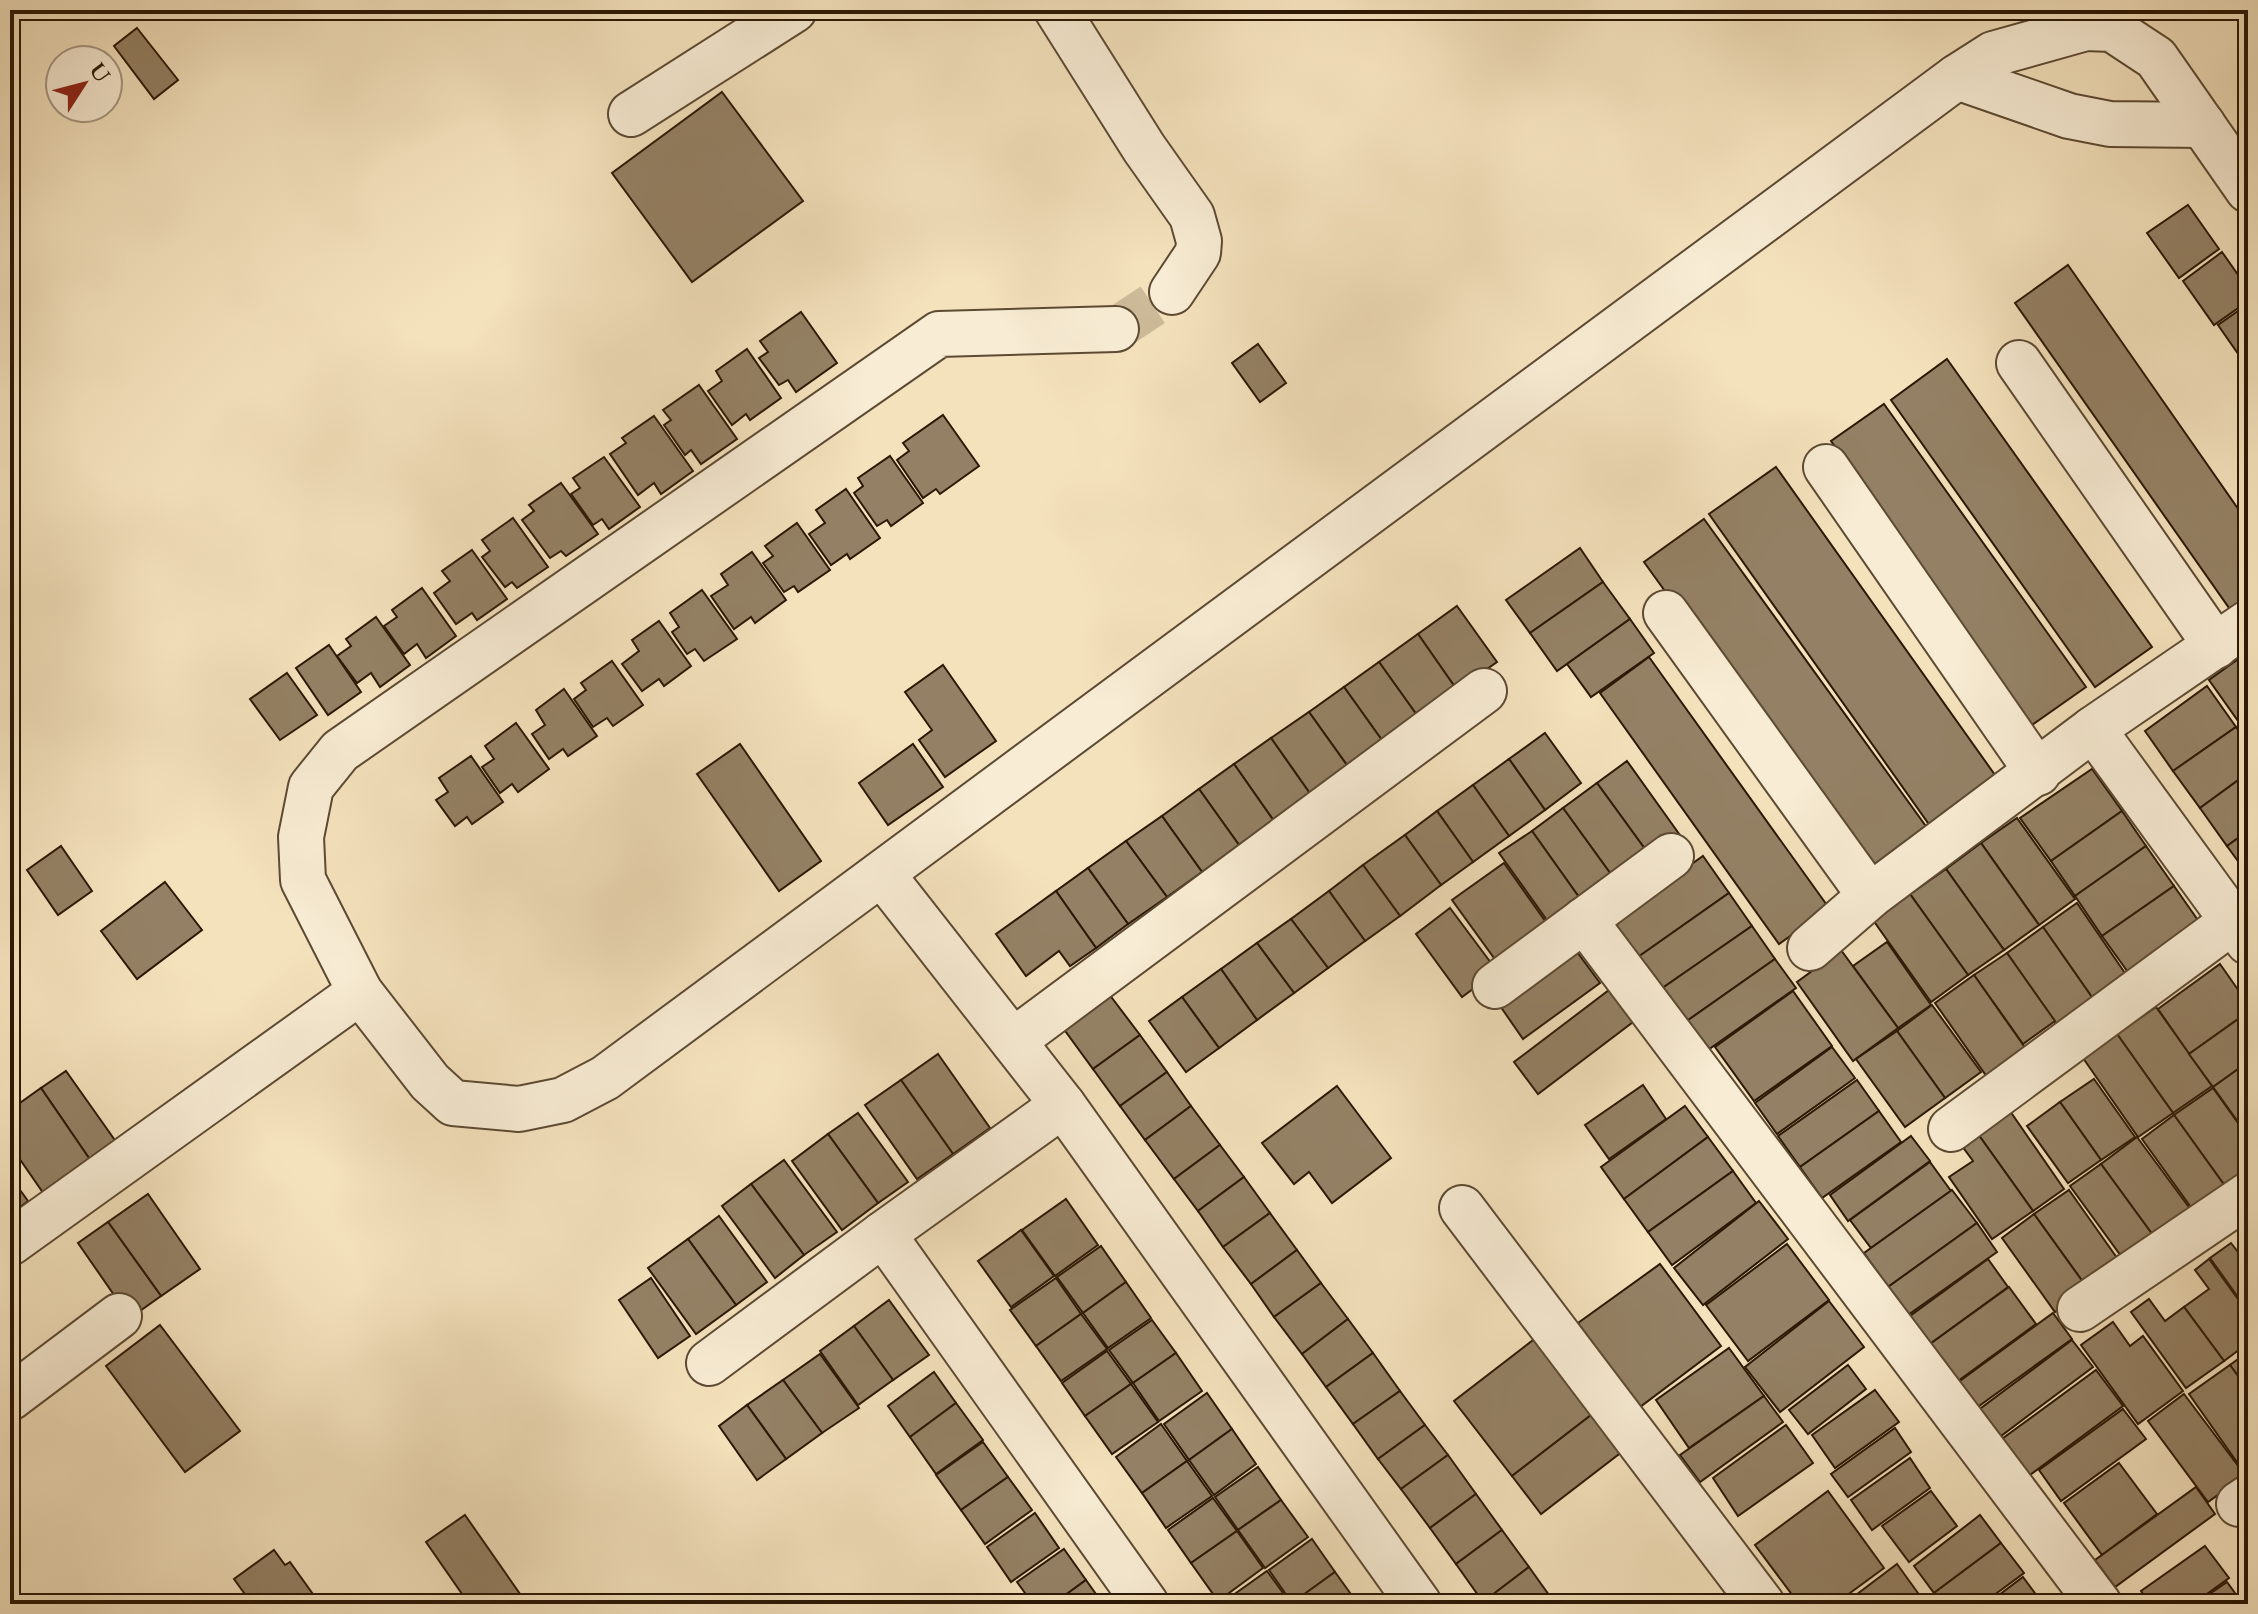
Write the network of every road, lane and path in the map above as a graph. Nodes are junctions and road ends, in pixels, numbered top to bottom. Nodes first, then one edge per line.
1 (794, 10) edge
2 (1057, 10) edge
3 (1957, 77) junction
4 (631, 114) dead end
5 (2203, 125) junction
6 (2248, 190) edge
7 (1172, 292) tunnel mouth
8 (1116, 329) tunnel mouth
9 (2019, 363) dead end
10 (1826, 467) dead end
11 (1666, 613) dead end
12 (2232, 634) edge
13 (1484, 691) dead end
14 (2093, 729) junction
15 (2038, 773) junction
16 (1671, 856) dead end
17 (882, 874) junction
18 (1870, 896) junction
19 (1584, 920) junction
20 (2243, 925) edge
21 (1810, 948) dead end
22 (1495, 986) dead end
23 (360, 992) junction
24 (1013, 1041) junction
25 (1063, 1105) junction
26 (1951, 1129) dead end
27 (2248, 1195) edge
28 (1462, 1208) dead end
29 (883, 1234) junction
30 (10, 1243) edge
31 (2080, 1309) dead end
32 (119, 1316) dead end
33 (709, 1363) dead end
34 (10, 1398) edge
35 (1146, 1604) edge
36 (1419, 1604) edge
37 (1762, 1604) edge
38 (2099, 1604) edge

1 - 4 street
2 - 7 street
3 - 5 street
3 - 5 street
3 - 17 street
5 - 6 street
8 - 23 street
9 - 12 street
10 - 15 street
11 - 18 street
12 - 14 street
13 - 24 street
14 - 15 street
14 - 20 street
15 - 18 street
16 - 19 street
17 - 23 street
17 - 24 street
18 - 21 street
19 - 22 street
19 - 38 street
20 - 26 street
23 - 30 street
24 - 25 street
25 - 29 street
25 - 36 street
27 - 31 street
28 - 37 street
29 - 33 street
29 - 35 street
32 - 34 street

